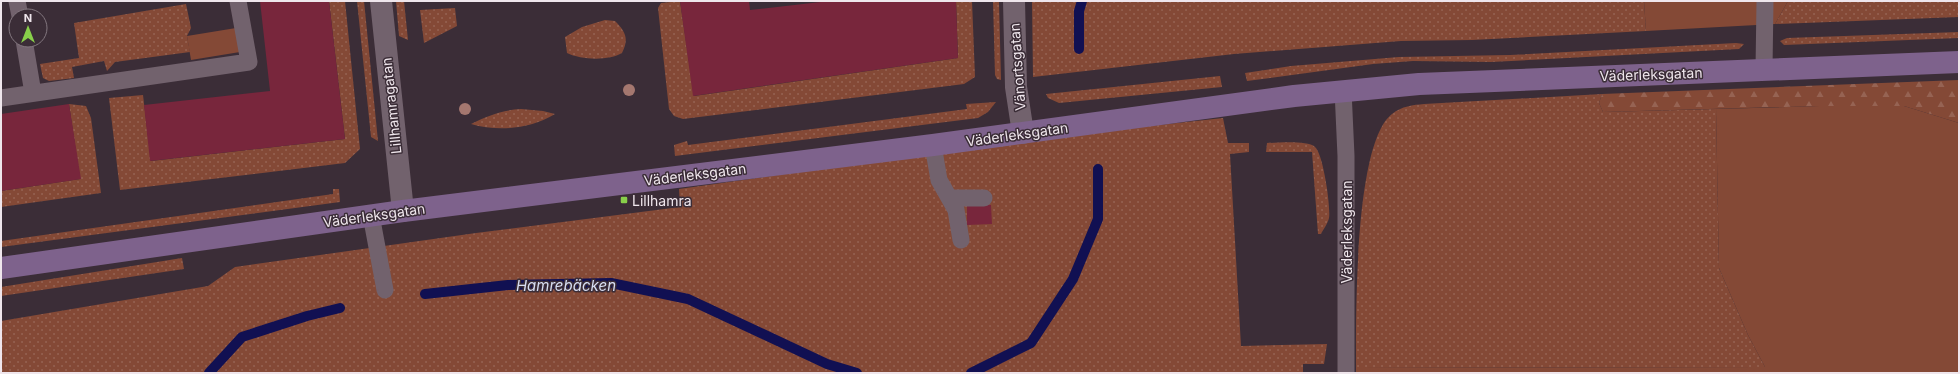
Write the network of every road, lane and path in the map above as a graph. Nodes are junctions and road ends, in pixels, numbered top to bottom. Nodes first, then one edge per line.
1 (238, 1) edge
2 (381, 1) edge
3 (1014, 1) edge
4 (1764, 1) edge
5 (25, 48) edge
6 (1959, 62) edge
7 (1764, 69) junction
8 (1342, 90) junction
9 (33, 93) junction
10 (1, 98) edge
11 (1023, 133) junction
12 (933, 145) junction
13 (950, 198) junction
14 (984, 198) dead end
15 (403, 210) junction
16 (371, 215) junction
17 (961, 240) dead end
18 (1, 268) edge
19 (385, 290) dead end
20 (1346, 373) edge

1 - 9 lane
2 - 15 street, Lillhamragatan
3 - 11 street, Vänortsgatan
4 - 7 lane
5 - 9 lane
6 - 7 street, Väderleksgatan
7 - 8 street, Väderleksgatan
8 - 11 street, Väderleksgatan
8 - 20 lane, Väderleksgatan
9 - 10 lane
11 - 12 street, Väderleksgatan
12 - 13 lane
12 - 15 street, Väderleksgatan
13 - 14 lane
13 - 17 lane
15 - 16 street, Väderleksgatan
16 - 18 street, Väderleksgatan
16 - 19 lane

